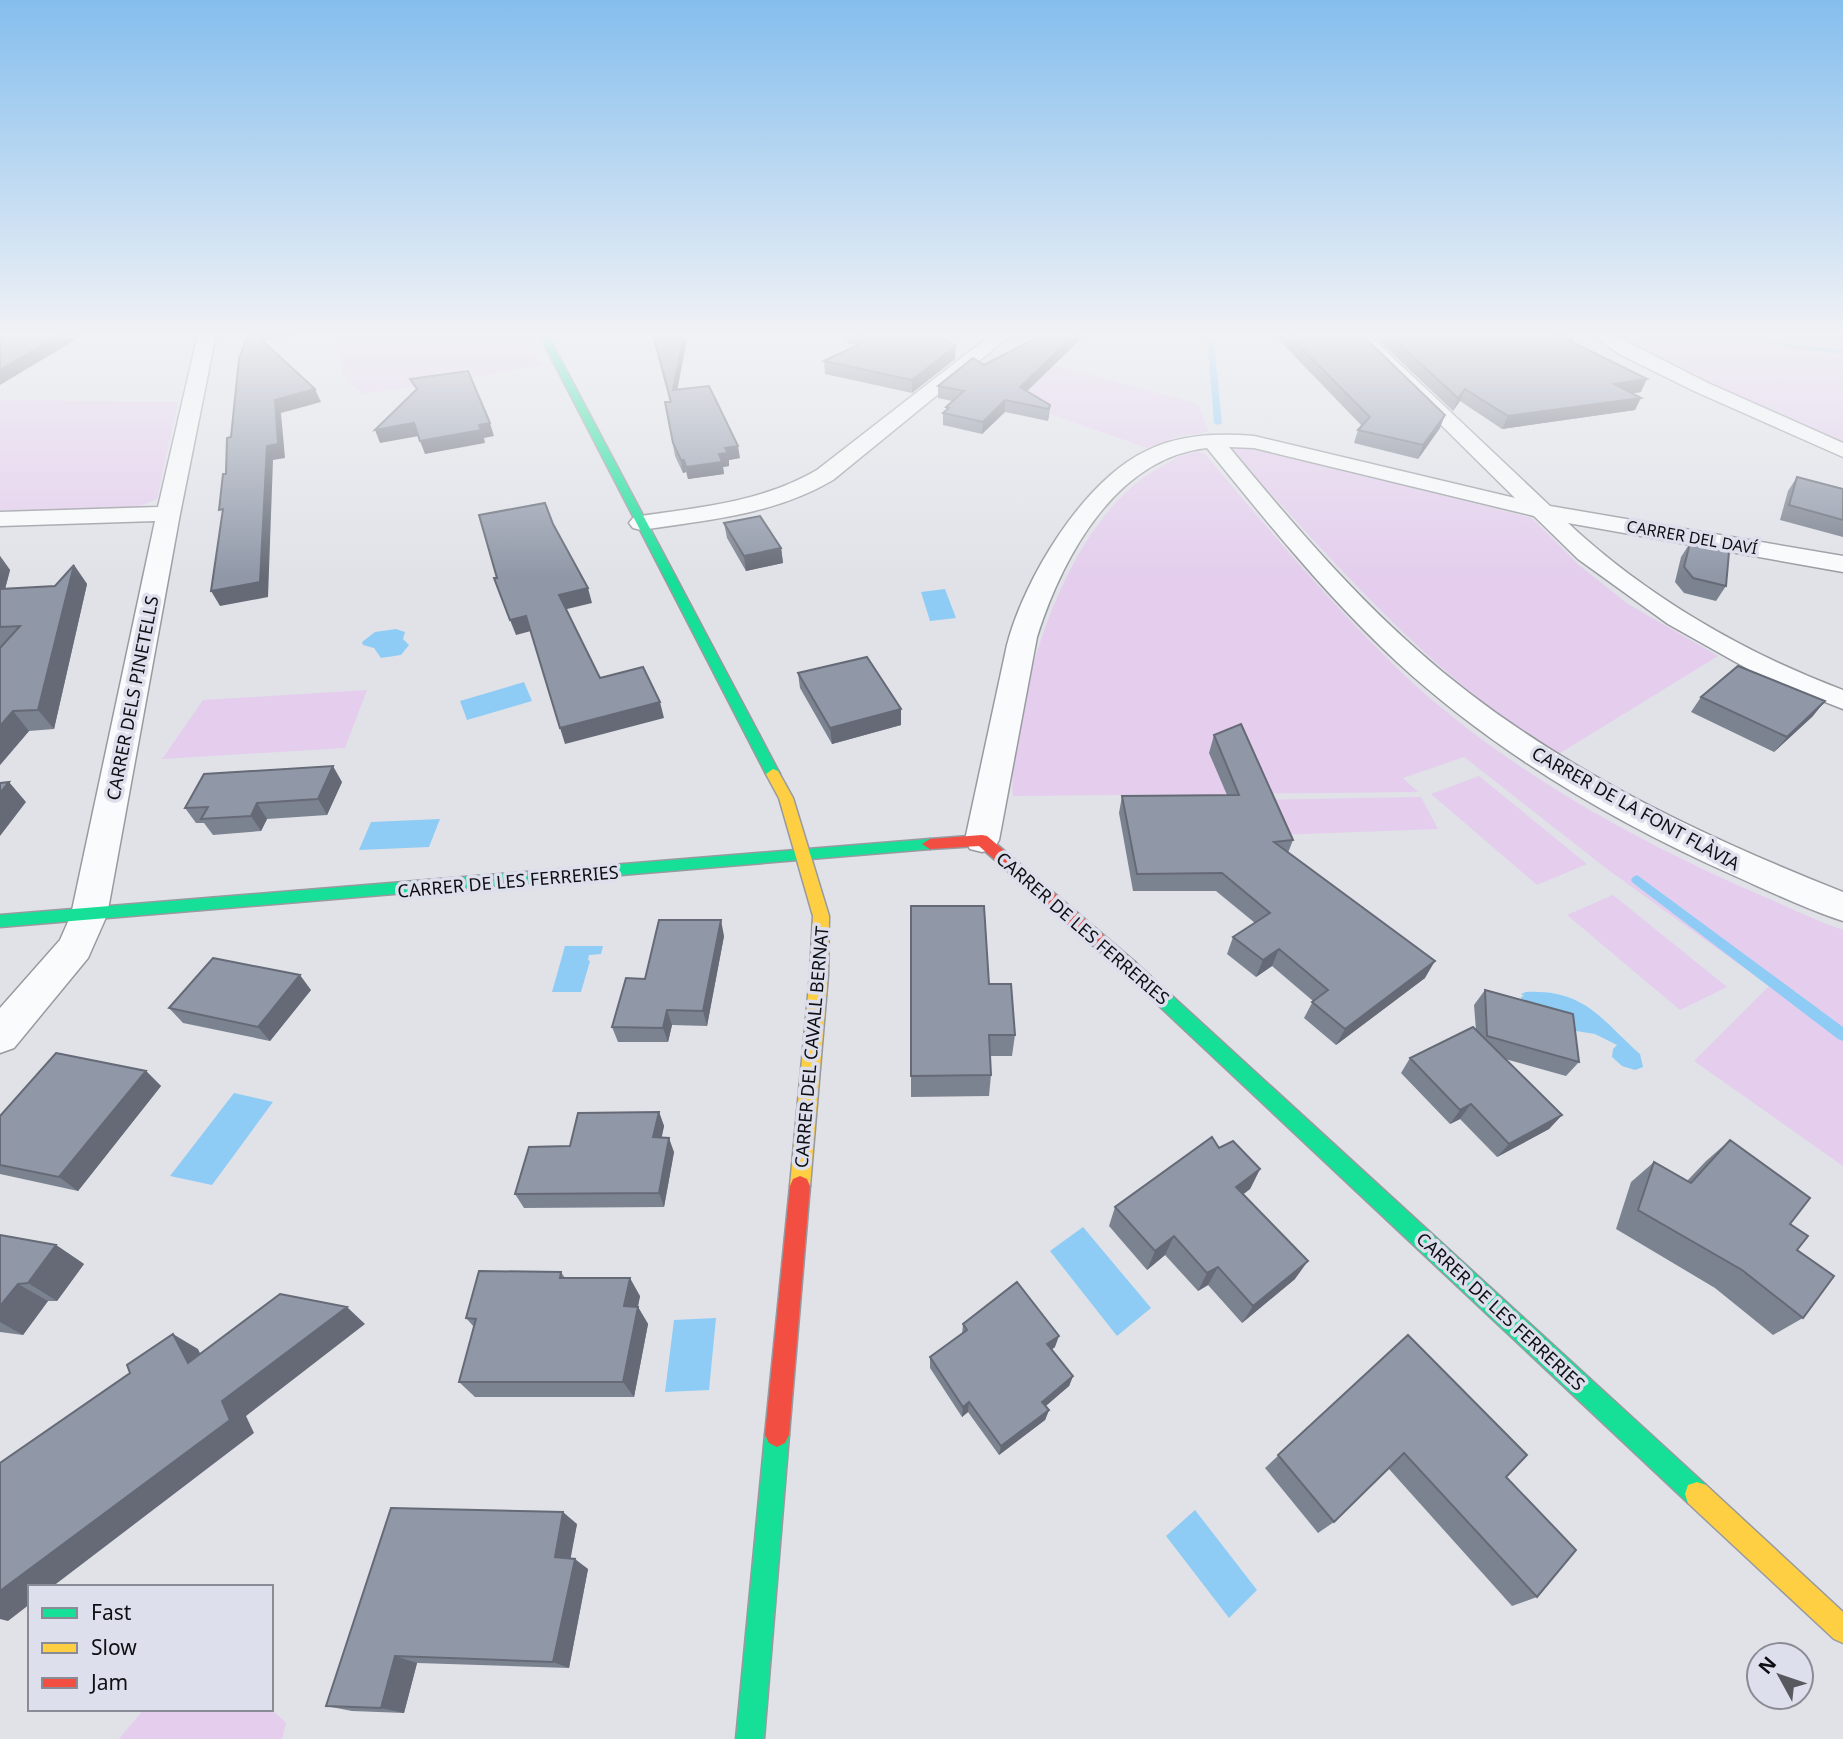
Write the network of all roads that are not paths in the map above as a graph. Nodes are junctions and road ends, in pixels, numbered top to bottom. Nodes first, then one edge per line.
1 (189, 415) edge
2 (585, 415) edge
3 (898, 415) edge
4 (1442, 415) edge
5 (1763, 415) edge
6 (1212, 441) junction
7 (1843, 451) edge
8 (1541, 511) junction
9 (167, 514) junction
10 (0, 519) edge
11 (641, 523) junction
12 (1843, 564) edge
13 (1843, 700) edge
14 (982, 841) junction
15 (805, 857) junction
16 (1843, 907) edge
17 (89, 915) junction
18 (0, 921) edge
19 (0, 1036) edge
20 (1843, 1630) edge
21 (750, 1739) edge

1 - 9 street, CARRER DELS PINETELLS
2 - 11 street, CARRER DEL CAVALL BERNAT
3 - 11 street
4 - 8 street
5 - 7 street
6 - 8 street, CARRER DEL DAVÍ
6 - 14 street, CARRER DEL DAVÍ
6 - 16 street, CARRER DE LA FONT FLÀVIA
8 - 12 street, CARRER DEL DAVÍ
8 - 13 street
9 - 10 street
9 - 17 street, CARRER DELS PINETELLS
11 - 15 street, CARRER DEL CAVALL BERNAT
14 - 15 street, CARRER DE LES FERRERIES
14 - 20 street, CARRER DE LES FERRERIES
15 - 17 street, CARRER DE LES FERRERIES
15 - 21 street, CARRER DEL CAVALL BERNAT
17 - 18 street, CARRER DE LES FERRERIES
17 - 19 street, CARRER DELS PINETELLS

